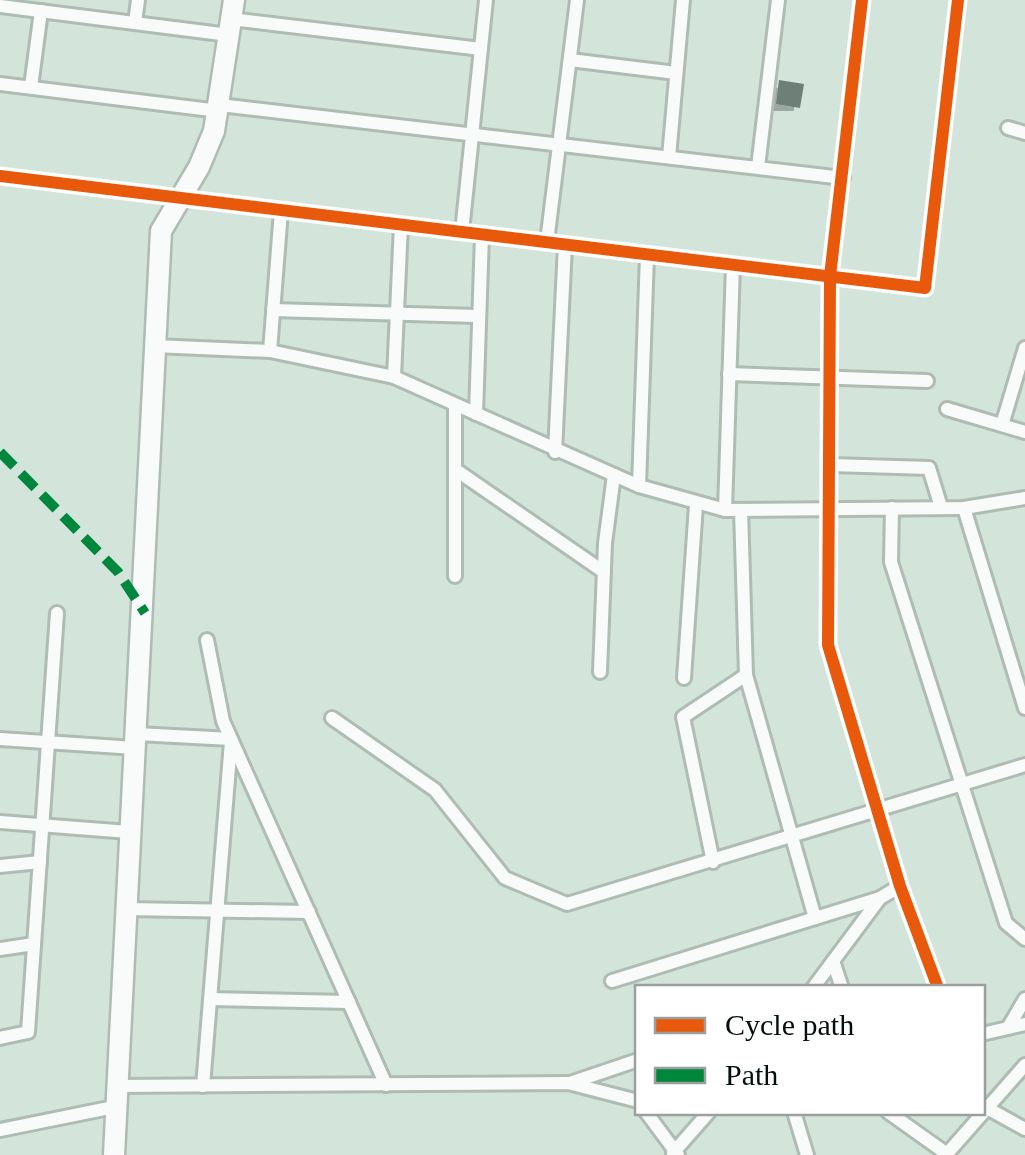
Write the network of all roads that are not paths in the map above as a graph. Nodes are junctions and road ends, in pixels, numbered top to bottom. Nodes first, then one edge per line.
1 (138, 0) edge
2 (486, 0) edge
3 (577, 0) edge
4 (683, 0) edge
5 (778, 0) edge
6 (862, 0) edge
7 (958, 0) edge
8 (0, 6) edge
9 (40, 11) junction
10 (231, 18) edge
11 (135, 23) junction
12 (481, 49) junction
13 (570, 60) junction
14 (676, 73) junction
15 (0, 84) edge
16 (31, 87) junction
17 (220, 108) junction
18 (1008, 128) dead end
19 (1025, 133) edge
20 (472, 135) junction
21 (559, 146) junction
22 (669, 157) junction
23 (758, 167) junction
24 (0, 176) edge
25 (842, 178) junction
26 (176, 198) junction
27 (282, 211) junction
28 (401, 225) junction
29 (462, 232) junction
30 (482, 235) junction
31 (547, 242) junction
32 (565, 245) junction
33 (647, 255) junction
34 (733, 265) junction
35 (830, 276) junction
36 (273, 310) junction
37 (397, 314) junction
38 (477, 316) junction
39 (154, 346) junction
40 (1025, 348) edge
41 (270, 351) junction
42 (730, 374) junction
43 (394, 377) junction
44 (829, 380) junction
45 (927, 381) dead end
46 (454, 405) junction
47 (947, 409) dead end
48 (476, 414) junction
49 (1002, 425) junction
50 (1025, 432) edge
51 (555, 452) junction
52 (831, 465) junction
53 (456, 470) junction
54 (614, 476) junction
55 (639, 486) junction
56 (1025, 498) edge
57 (696, 505) junction
58 (941, 507) junction
59 (892, 508) junction
60 (964, 508) junction
61 (725, 510) junction
62 (741, 510) junction
63 (828, 510) junction
64 (604, 572) junction
65 (455, 576) dead end
66 (56, 614) dead end
67 (206, 640) dead end
68 (600, 672) dead end
69 (746, 675) junction
70 (684, 678) dead end
71 (1025, 708) edge
72 (332, 718) dead end
73 (0, 739) edge
74 (231, 739) junction
75 (136, 741) junction
76 (48, 742) junction
77 (1025, 765) edge
78 (965, 784) junction
79 (881, 810) junction
80 (0, 822) edge
81 (42, 825) junction
82 (129, 832) junction
83 (792, 837) junction
84 (40, 862) junction
85 (713, 862) junction
86 (0, 866) edge
87 (900, 886) junction
88 (880, 898) junction
89 (125, 909) junction
90 (217, 911) junction
91 (309, 912) junction
92 (815, 918) junction
93 (1025, 939) edge
94 (34, 944) junction
95 (0, 949) edge
96 (833, 961) junction
97 (612, 981) dead end
98 (815, 985) edge
99 (841, 985) edge
100 (937, 985) edge
101 (210, 999) junction
102 (1025, 1000) edge
103 (349, 1002) junction
104 (1025, 1024) edge
105 (1008, 1028) junction
106 (985, 1033) edge
107 (0, 1038) edge
108 (635, 1061) edge
109 (1025, 1065) edge
110 (568, 1084) junction
111 (386, 1085) junction
112 (203, 1086) junction
113 (115, 1097) junction
114 (635, 1100) edge
115 (987, 1108) junction
116 (985, 1110) edge
117 (648, 1115) edge
118 (707, 1115) edge
119 (795, 1115) edge
120 (897, 1115) edge
121 (981, 1115) edge
122 (1025, 1129) edge
123 (0, 1130) edge
124 (676, 1154) edge
125 (114, 1155) edge
126 (807, 1155) edge
127 (947, 1155) edge

1 - 11 street
2 - 12 street
3 - 13 street
4 - 14 street
5 - 23 street
6 - 25 street
7 - 35 street
8 - 9 street
9 - 11 street
9 - 16 street
10 - 11 street
10 - 12 street
10 - 17 main road
12 - 20 street
13 - 14 street
13 - 21 street
14 - 22 street
15 - 16 street
16 - 17 street
17 - 20 street
17 - 26 main road
18 - 19 street
20 - 21 street
20 - 29 street
21 - 22 street
21 - 31 street
22 - 23 street
23 - 25 street
24 - 26 street
25 - 35 street
26 - 27 street
26 - 39 main road
27 - 28 street
27 - 36 street
28 - 29 street
28 - 37 street
29 - 30 street
30 - 31 street
30 - 38 street
31 - 32 street
32 - 33 street
32 - 51 street
33 - 34 street
33 - 55 street
34 - 35 street
34 - 42 street
35 - 44 street
36 - 37 street
36 - 41 street
37 - 38 street
37 - 43 street
38 - 48 street
39 - 41 street
39 - 75 main road
40 - 49 street
41 - 43 street
42 - 44 street
42 - 61 street
43 - 46 street
44 - 45 street
44 - 52 street
46 - 48 street
46 - 53 street
47 - 49 street
48 - 51 street
49 - 50 street
51 - 54 street
52 - 58 street
52 - 63 street
53 - 64 street
53 - 65 street
54 - 55 street
54 - 64 street
55 - 57 street
56 - 60 street
57 - 61 street
57 - 70 street
58 - 59 street
58 - 60 street
59 - 63 street
59 - 78 street
60 - 71 street
61 - 62 street
62 - 63 street
62 - 69 street
63 - 79 street
64 - 68 street
66 - 76 street
67 - 74 street
69 - 83 street
69 - 85 street
72 - 85 street
73 - 76 street
74 - 75 street
74 - 90 street
74 - 91 street
75 - 76 street
75 - 82 main road
76 - 81 street
77 - 78 street
78 - 79 street
78 - 93 street
79 - 83 street
79 - 87 street
80 - 81 street
81 - 82 street
81 - 84 street
82 - 89 main road
83 - 85 street
83 - 92 street
84 - 86 street
84 - 94 street
87 - 88 street
87 - 100 street
88 - 92 street
88 - 96 street
89 - 90 street
89 - 113 main road
90 - 91 street
90 - 101 street
91 - 103 street
92 - 97 street
94 - 95 street
94 - 107 street
96 - 98 street
96 - 99 street
101 - 103 street
101 - 112 street
102 - 105 street
103 - 111 street
104 - 105 street
105 - 106 street
108 - 110 street
109 - 115 street
110 - 111 street
110 - 114 street
111 - 112 street
112 - 113 street
113 - 123 street
113 - 125 main road
115 - 116 street
115 - 122 street
117 - 124 street
118 - 124 street
119 - 126 street
120 - 127 street
121 - 127 street

